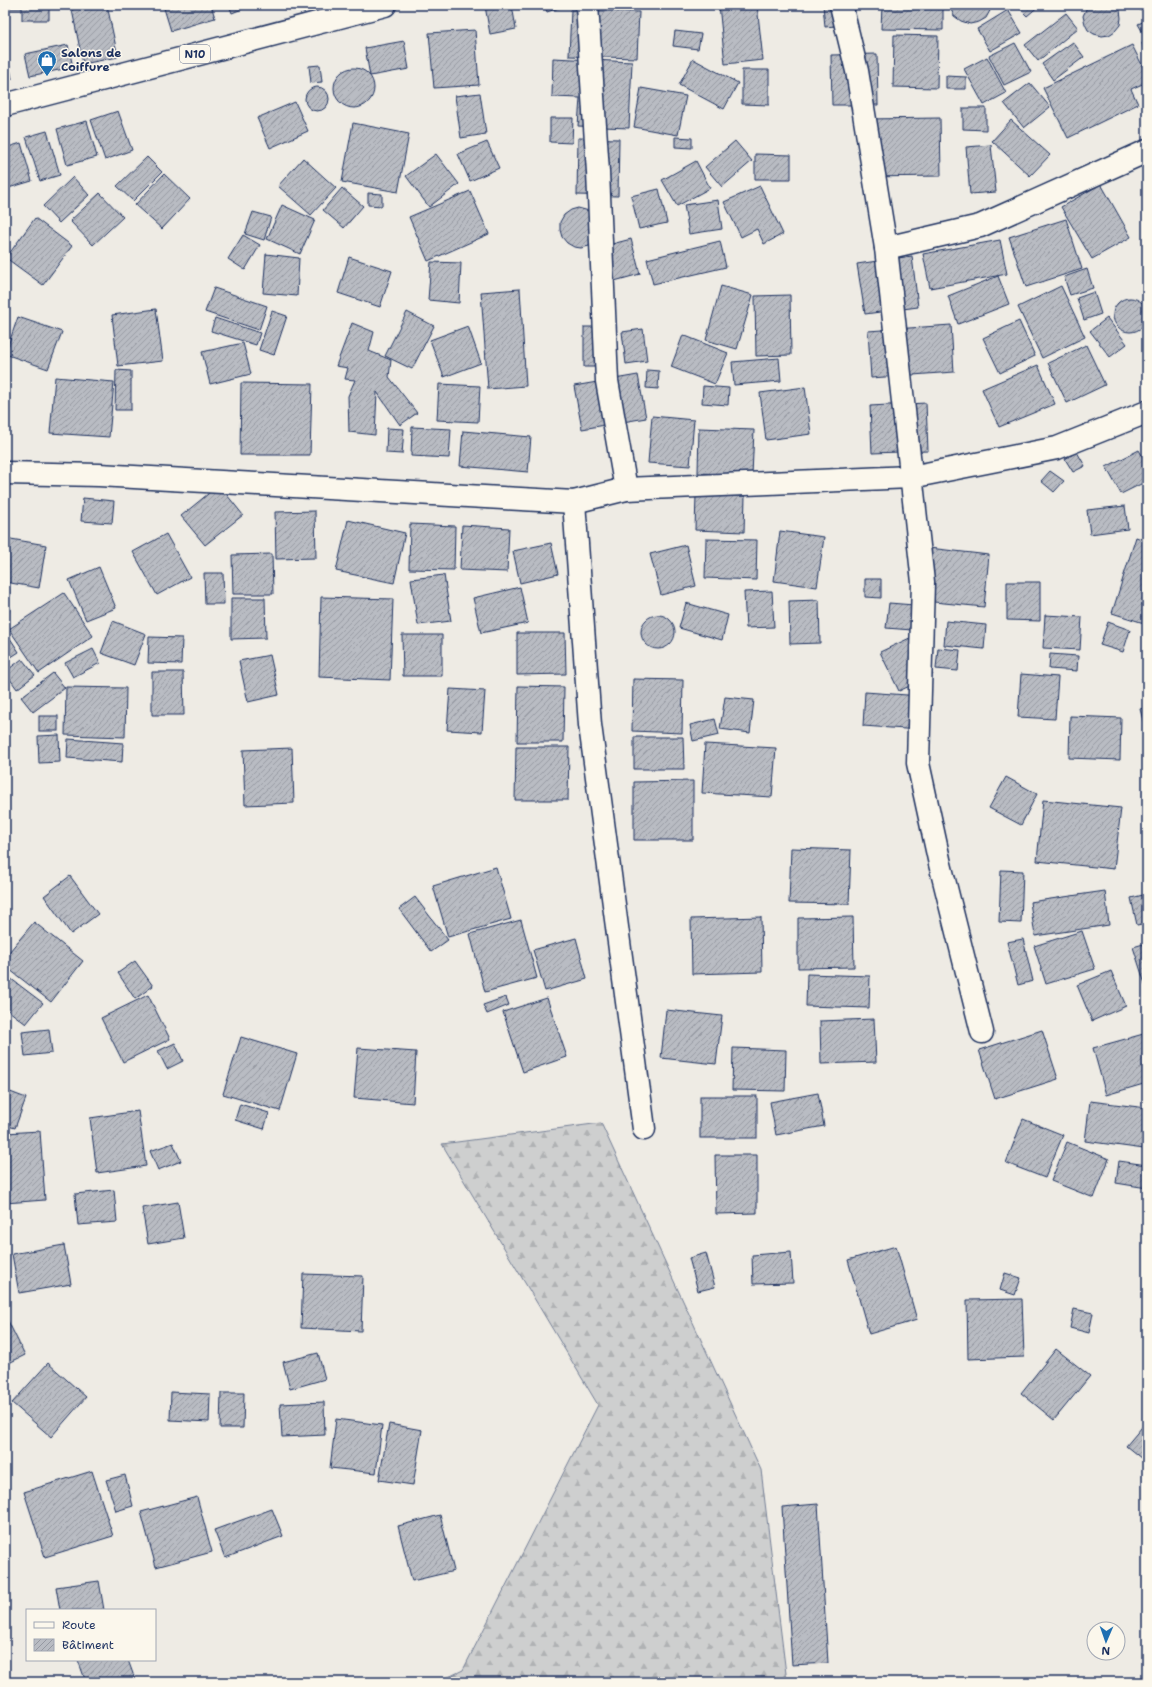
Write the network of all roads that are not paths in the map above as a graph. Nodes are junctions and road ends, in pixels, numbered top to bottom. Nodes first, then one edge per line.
1 (385, 5) edge
2 (586, 5) edge
3 (840, 5) edge
4 (5, 105) edge
5 (1147, 151) edge
6 (886, 248) junction
7 (1147, 412) edge
8 (5, 473) edge
9 (911, 477) junction
10 (626, 489) junction
11 (574, 502) junction
12 (982, 1032) dead end
13 (644, 1129) dead end

1 - 4 street, N10
2 - 10 street
3 - 6 street
5 - 6 street
6 - 9 street
7 - 9 street
8 - 11 street
9 - 10 street
9 - 12 street
10 - 11 street
11 - 13 street

